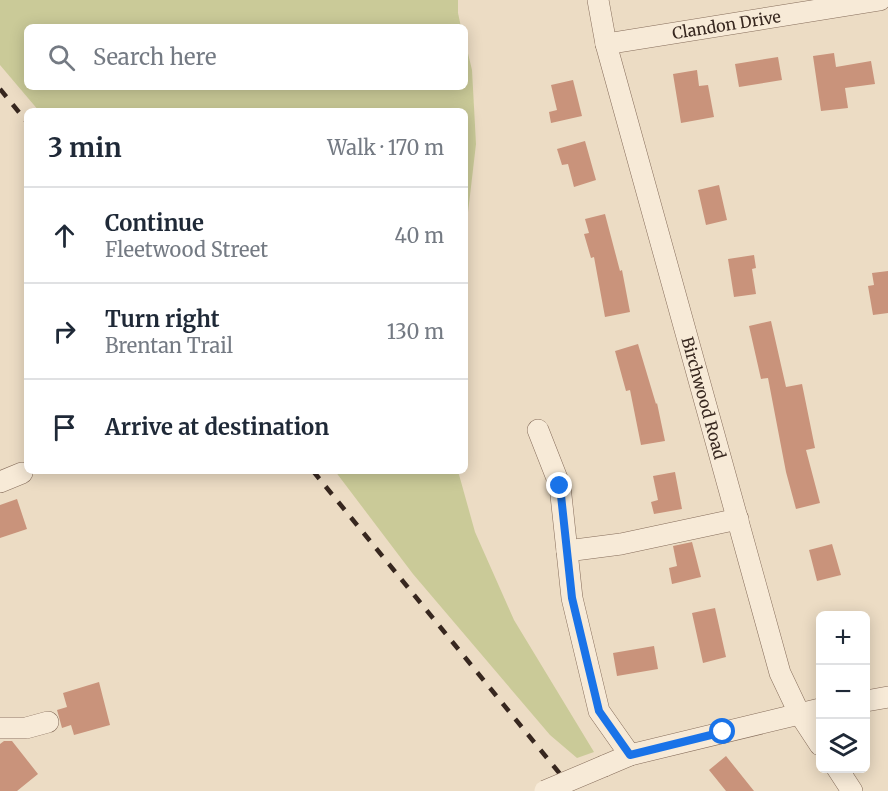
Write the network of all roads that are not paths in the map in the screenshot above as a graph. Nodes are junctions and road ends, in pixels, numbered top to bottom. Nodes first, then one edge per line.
1 (598, 0) edge
2 (880, 0) edge
3 (606, 44) junction
4 (538, 430) dead end
5 (22, 473) dead end
6 (0, 482) edge
7 (738, 519) junction
8 (567, 551) junction
9 (888, 696) edge
10 (870, 700) edge
11 (816, 710) edge
12 (799, 713) junction
13 (48, 722) dead end
14 (0, 728) edge
15 (816, 739) edge
16 (630, 755) junction
17 (840, 773) edge
18 (545, 791) edge
19 (852, 791) edge

1 - 3 street, Birchwood Road
2 - 3 street, Clandon Drive
3 - 7 street, Birchwood Road
4 - 8 street
5 - 6 street
7 - 8 street
7 - 12 street, Birchwood Road
8 - 16 street
9 - 10 street
11 - 12 street
12 - 15 street, Birchwood Road
12 - 16 street
13 - 14 street
16 - 18 street, bridge
17 - 19 street

